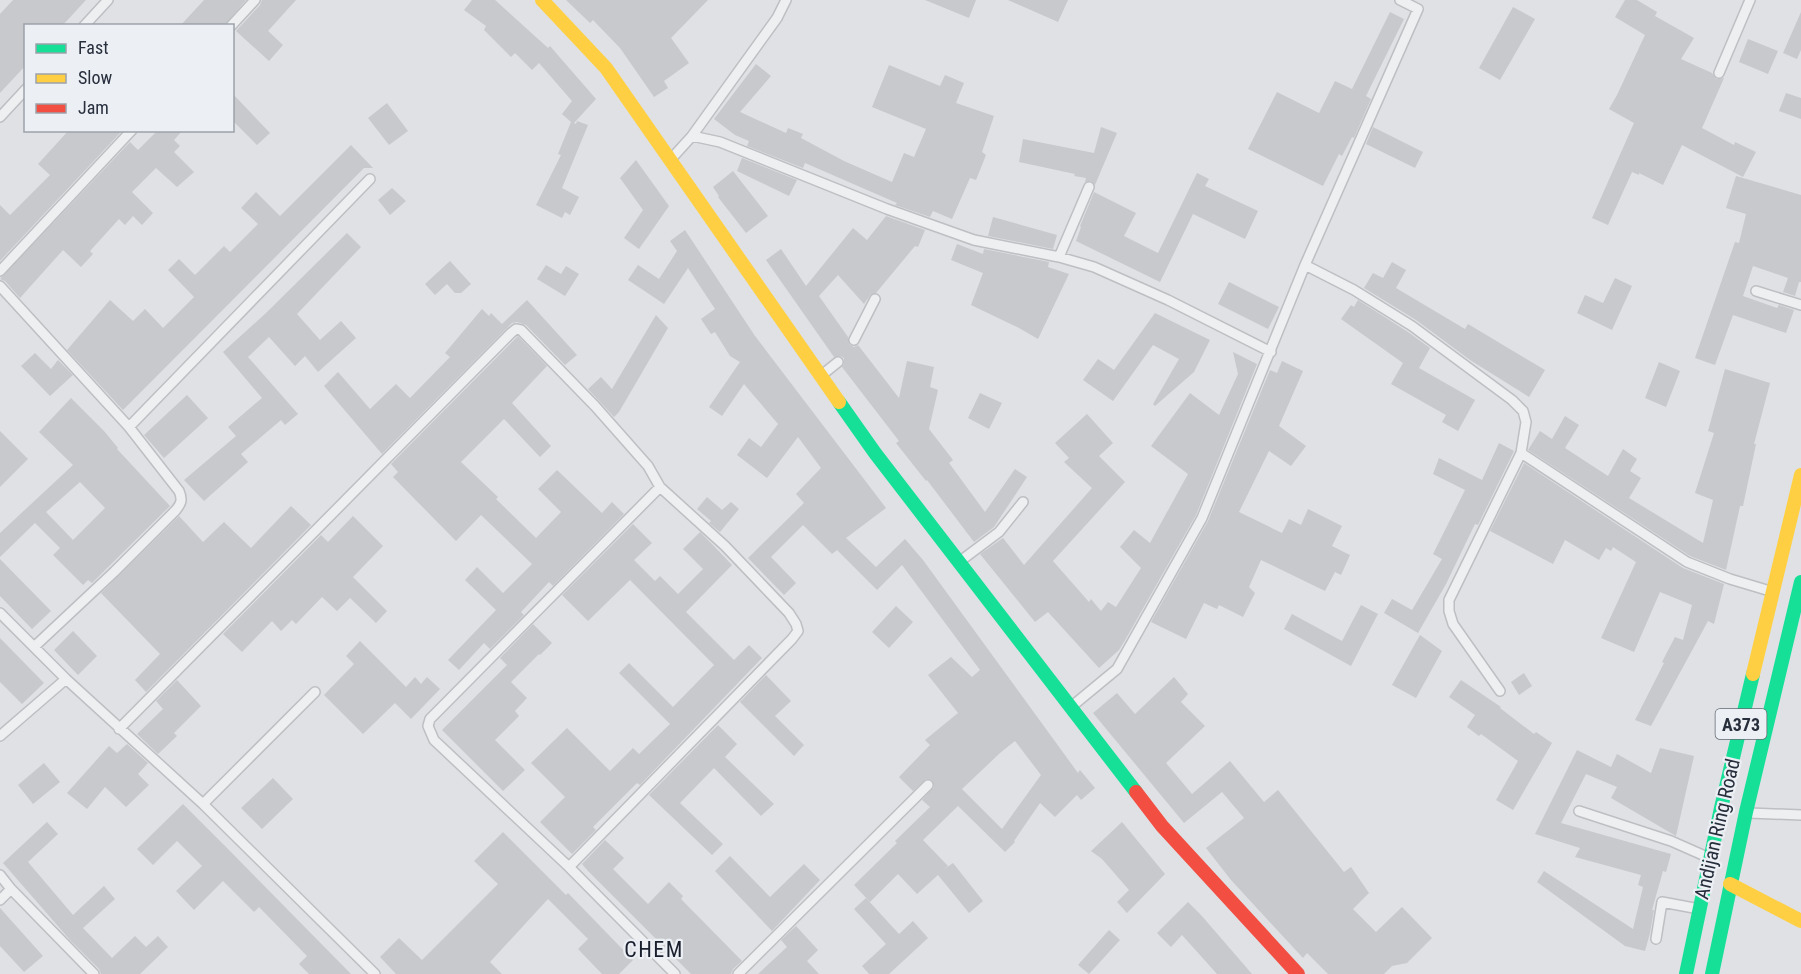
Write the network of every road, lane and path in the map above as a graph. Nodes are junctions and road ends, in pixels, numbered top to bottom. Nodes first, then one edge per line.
1 (108, 0) edge
2 (255, 0) edge
3 (542, 0) edge
4 (786, 0) edge
5 (1400, 0) edge
6 (1423, 0) edge
7 (1750, 0) edge
8 (1418, 9) junction
9 (86, 24) edge
10 (233, 24) edge
11 (1719, 73) dead end
12 (24, 91) edge
13 (0, 99) edge
14 (9, 107) junction
15 (0, 117) edge
16 (130, 132) edge
17 (692, 136) junction
18 (670, 160) junction
19 (370, 179) dead end
20 (1089, 187) dead end
21 (1059, 257) junction
22 (1305, 265) junction
23 (0, 271) edge
24 (0, 286) edge
25 (1756, 291) dead end
26 (875, 299) dead end
27 (1801, 304) edge
28 (854, 340) dead end
29 (1271, 352) junction
30 (838, 362) dead end
31 (821, 376) junction
32 (129, 427) junction
33 (1521, 453) junction
34 (1801, 475) edge
35 (660, 487) junction
36 (1023, 502) dead end
37 (959, 562) junction
38 (1801, 582) edge
39 (1773, 592) junction
40 (0, 613) edge
41 (34, 647) junction
42 (66, 679) junction
43 (1500, 691) dead end
44 (315, 693) dead end
45 (1071, 707) junction
46 (119, 729) junction
47 (0, 736) edge
48 (928, 785) dead end
49 (203, 804) junction
50 (1579, 811) dead end
51 (1746, 812) junction
52 (1801, 815) edge
53 (1710, 858) junction
54 (569, 867) junction
55 (0, 875) edge
56 (1730, 884) junction
57 (11, 889) junction
58 (0, 900) edge
59 (1699, 910) junction
60 (1801, 921) edge
61 (1656, 939) dead end
62 (93, 974) edge
63 (375, 974) edge
64 (675, 974) edge
65 (738, 974) edge
66 (1298, 974) edge
67 (1686, 974) edge
68 (1712, 974) edge

1 - 9 lane
2 - 10 lane
3 - 18 main road
4 - 17 lane
5 - 8 lane
6 - 8 lane
7 - 11 lane
8 - 22 lane
12 - 14 lane
13 - 14 lane
14 - 15 lane
16 - 23 lane
17 - 18 lane
17 - 21 lane
18 - 31 main road
19 - 32 lane
20 - 21 lane
21 - 29 lane
22 - 29 lane
22 - 33 lane
24 - 32 lane
25 - 27 lane
26 - 28 lane
29 - 45 lane
30 - 31 lane
31 - 37 main road
32 - 41 lane
33 - 39 lane
33 - 43 lane
34 - 39 main road, Andijan Ring Road / A373
35 - 46 lane
35 - 54 lane
35 - 54 lane
36 - 37 lane
37 - 45 main road
38 - 51 main road, Andijan Ring Road / A373
39 - 53 main road, Andijan Ring Road / A373
40 - 41 lane
41 - 42 lane
42 - 46 lane
42 - 47 lane
44 - 49 lane
45 - 66 main road
46 - 49 lane
48 - 65 lane
49 - 63 lane
50 - 53 lane
51 - 52 lane
51 - 56 main road, Andijan Ring Road / A373
53 - 59 main road, Andijan Ring Road / A373
54 - 64 lane
55 - 57 lane
56 - 60 main road
56 - 68 main road, Andijan Ring Road / A373
57 - 58 lane
57 - 62 lane
59 - 61 lane
59 - 67 main road, Andijan Ring Road / A373

